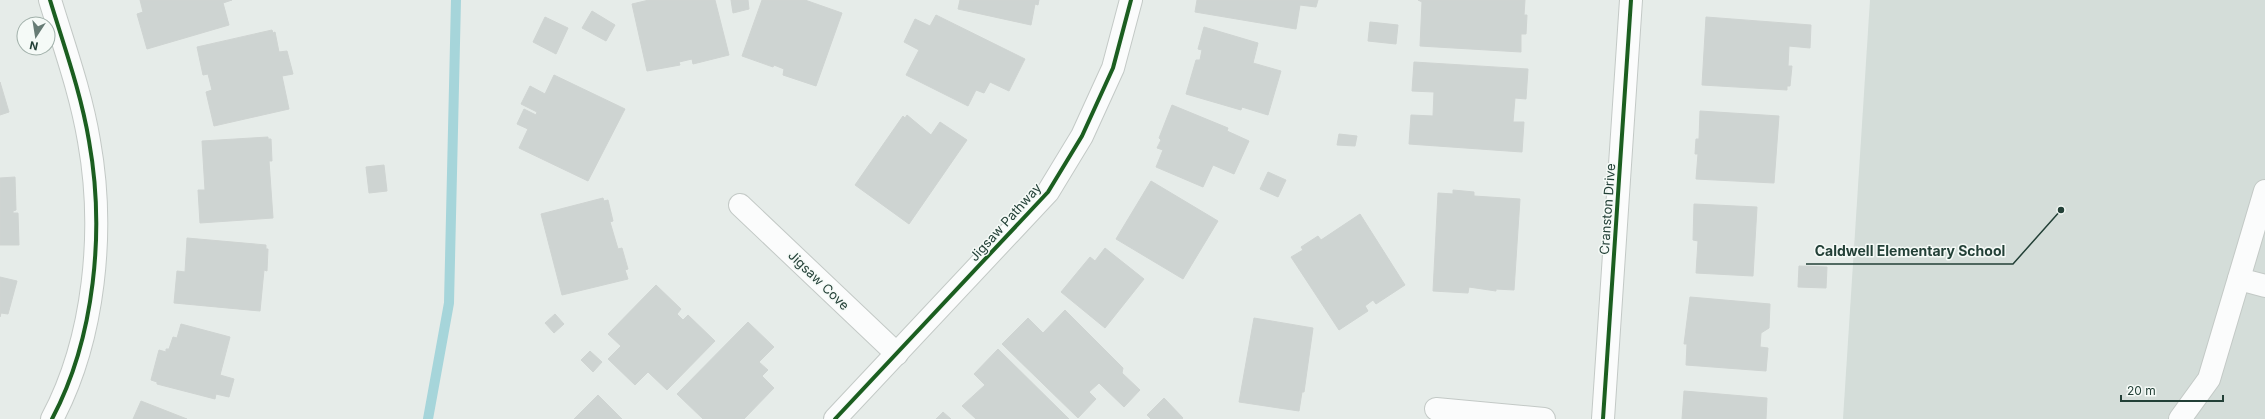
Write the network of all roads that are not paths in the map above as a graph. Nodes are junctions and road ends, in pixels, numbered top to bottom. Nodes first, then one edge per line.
1 (50, 0) edge
2 (1131, 0) edge
3 (1631, 0) edge
4 (2265, 191) edge
5 (740, 205) dead end
6 (2239, 279) junction
7 (2265, 286) edge
8 (897, 354) junction
9 (1436, 409) dead end
10 (52, 419) edge
11 (835, 419) edge
12 (1544, 419) edge
13 (1604, 419) edge
14 (2180, 419) edge

1 - 10 street
2 - 8 street, Jigsaw Pathway
3 - 13 street, Cranston Drive
4 - 6 street
5 - 8 street, Jigsaw Cove
6 - 7 street
6 - 14 street
8 - 11 street, Jigsaw Pathway
9 - 12 street

